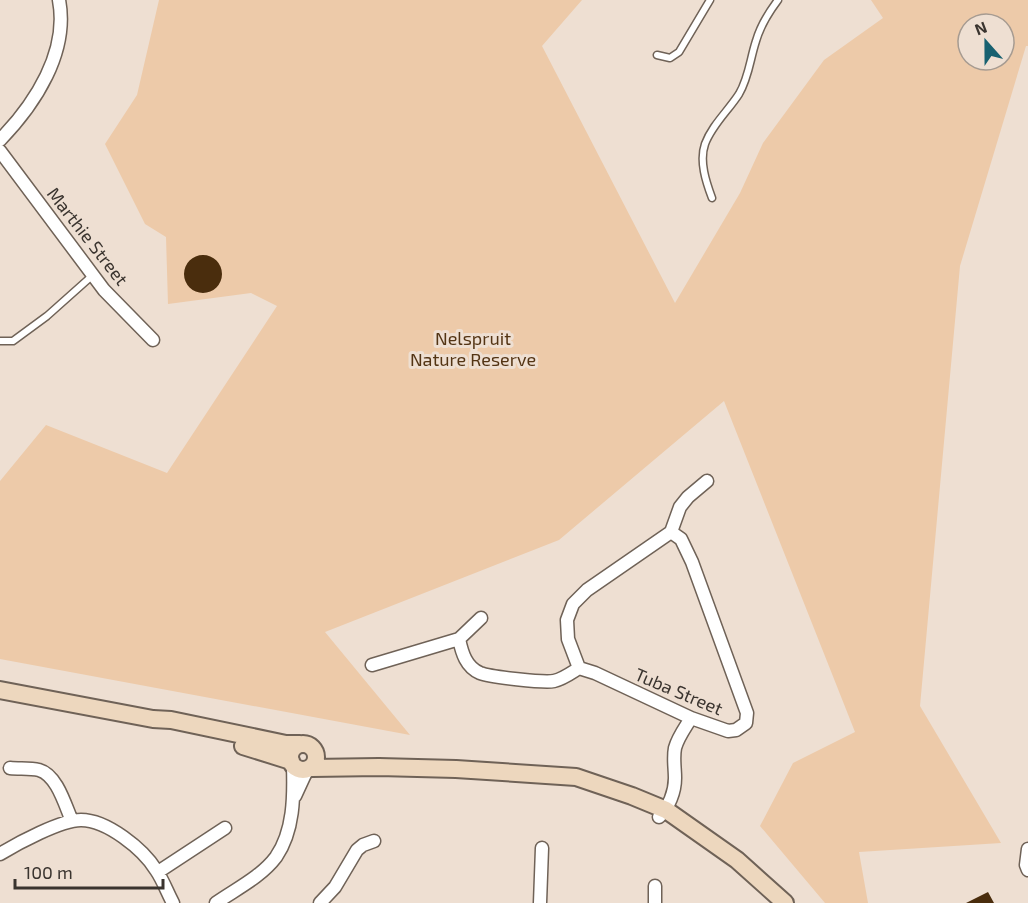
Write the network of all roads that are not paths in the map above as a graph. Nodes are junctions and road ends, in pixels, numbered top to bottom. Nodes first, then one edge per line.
1 (59, 0) edge
2 (710, 0) edge
3 (778, 0) edge
4 (657, 55) dead end
5 (0, 140) edge
6 (0, 150) edge
7 (712, 198) dead end
8 (93, 275) junction
9 (153, 340) dead end
10 (0, 341) edge
11 (707, 481) dead end
12 (671, 532) junction
13 (481, 618) dead end
14 (459, 639) junction
15 (372, 665) dead end
16 (579, 668) junction
17 (0, 690) edge
18 (691, 718) junction
19 (153, 719) junction
20 (307, 747) junction
21 (301, 766) junction
22 (379, 767) junction
23 (10, 768) dead end
24 (663, 814) junction
25 (72, 821) junction
26 (225, 828) dead end
27 (374, 840) dead end
28 (542, 848) dead end
29 (1028, 849) edge
30 (0, 854) edge
31 (1028, 870) edge
32 (160, 876) junction
33 (655, 886) dead end
34 (173, 903) edge
35 (182, 903) edge
36 (216, 903) edge
37 (320, 903) edge
38 (540, 903) edge
39 (655, 903) edge
40 (771, 903) edge
41 (785, 903) edge

1 - 5 street
2 - 4 lane
3 - 7 lane
6 - 8 street, Marthie Street
8 - 9 street, Marthie Street
8 - 10 lane
11 - 12 street
12 - 16 street
12 - 18 street, Tuba Street
13 - 14 street
14 - 15 street
14 - 16 street
16 - 18 street, Tuba Street
17 - 19 main road
18 - 24 street
19 - 20 main road
19 - 21 main road
20 - 21 main road
20 - 21 main road
20 - 22 main road
21 - 22 main road
21 - 36 street
22 - 24 main road
23 - 25 street
24 - 40 main road
24 - 41 main road
25 - 30 street
25 - 32 street
26 - 32 street
27 - 37 street
28 - 38 street
29 - 31 street
32 - 34 street
32 - 35 street
33 - 39 street

